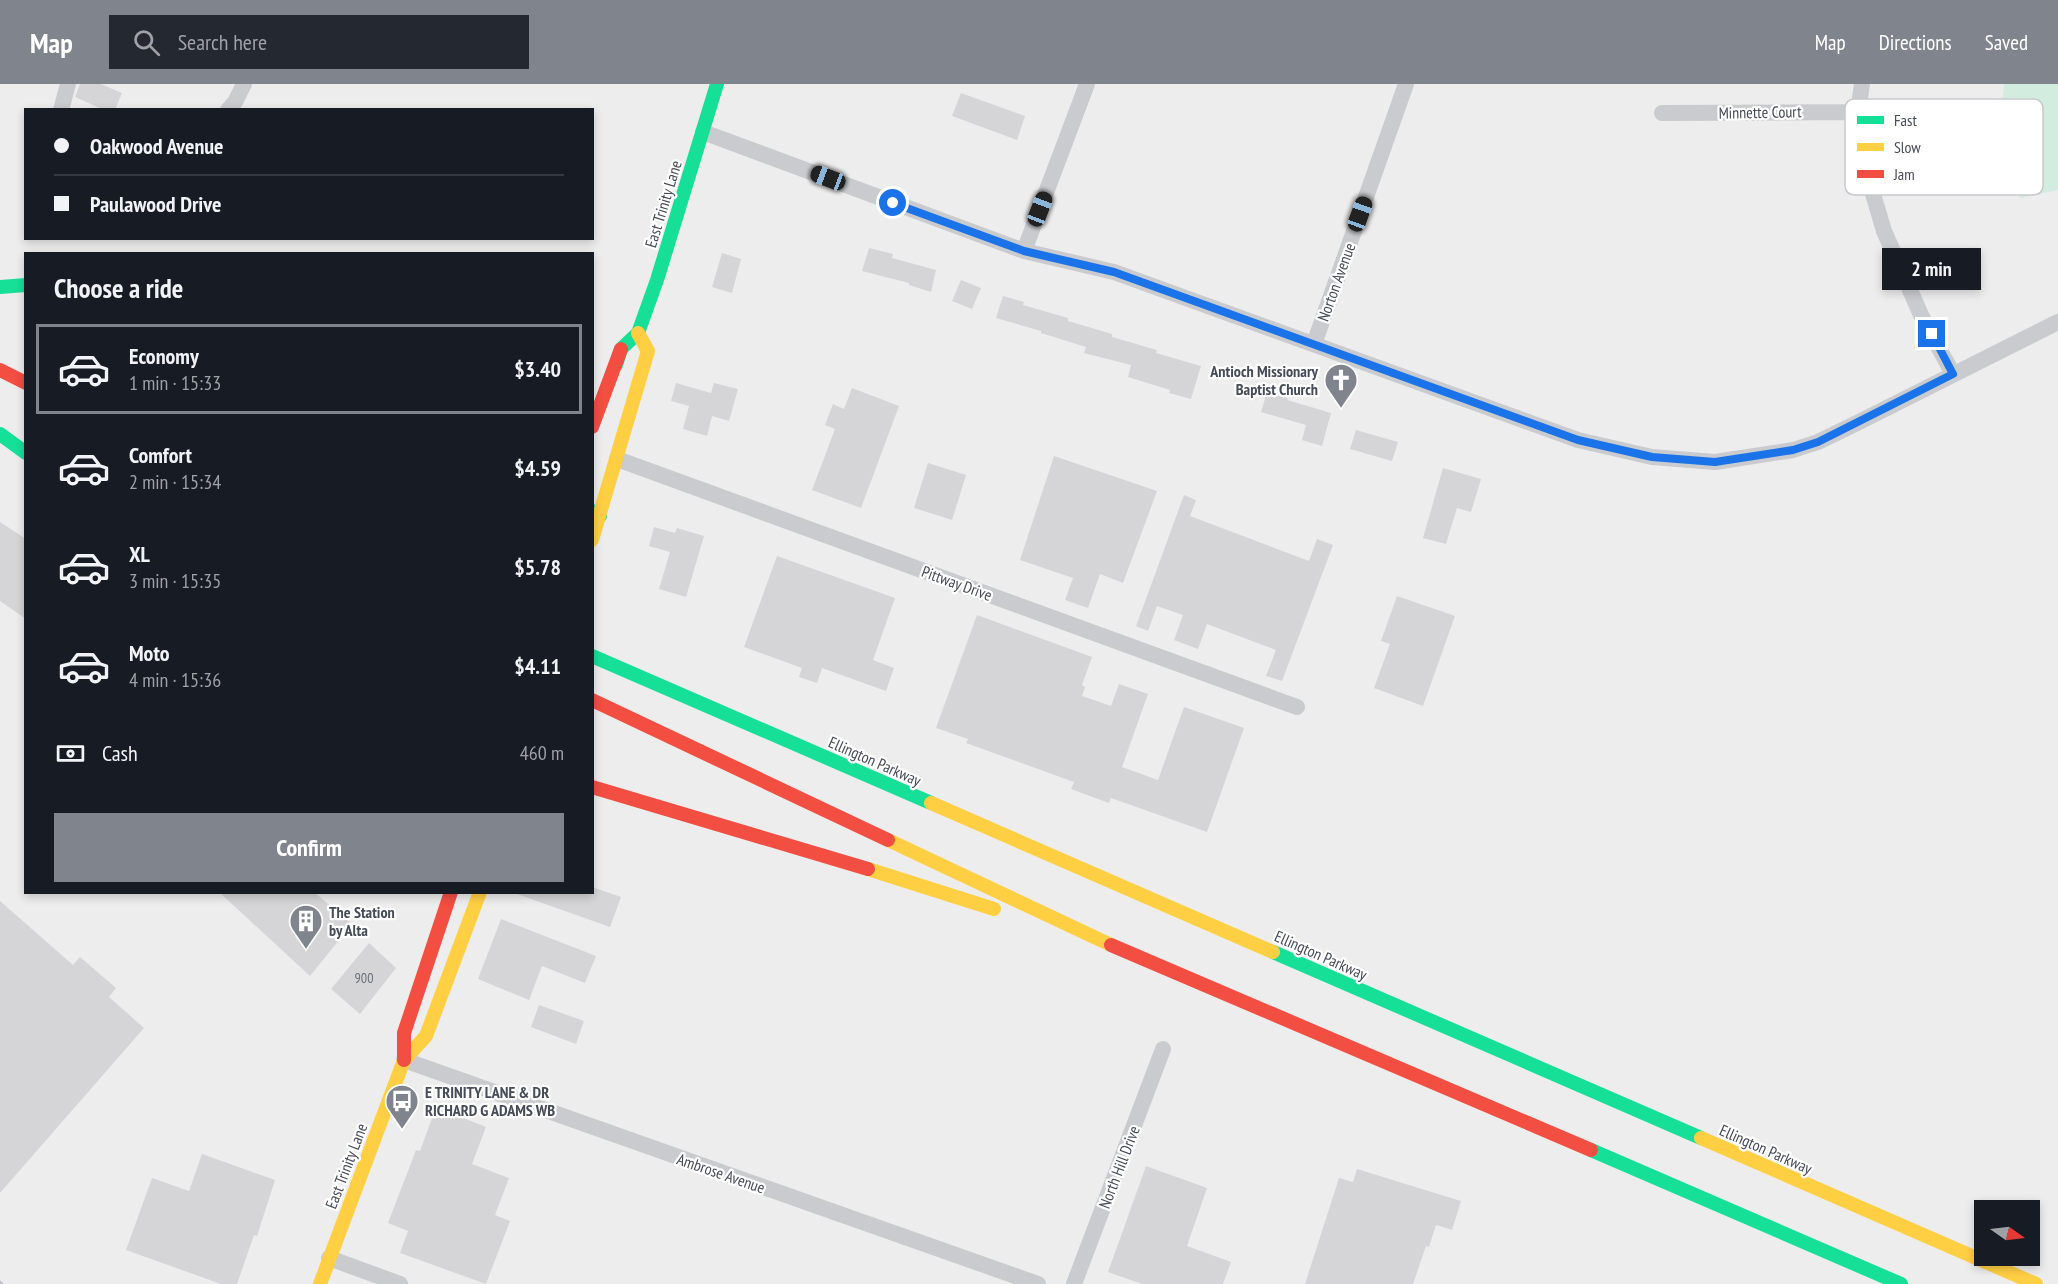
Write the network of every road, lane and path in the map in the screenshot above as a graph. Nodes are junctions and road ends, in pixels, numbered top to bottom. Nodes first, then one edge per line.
1 (68, 84) edge
2 (244, 84) edge
3 (717, 84) edge
4 (1087, 84) edge
5 (1406, 84) edge
6 (1862, 84) edge
7 (1860, 99) edge
8 (62, 108) edge
9 (230, 108) edge
10 (1845, 112) edge
11 (1662, 113) dead end
12 (703, 132) junction
13 (1873, 195) edge
14 (1024, 251) junction
15 (24, 285) edge
16 (0, 287) edge
17 (2058, 322) edge
18 (639, 333) junction
19 (1314, 344) junction
20 (621, 350) junction
21 (0, 370) edge
22 (1953, 374) junction
23 (24, 382) edge
24 (594, 422) edge
25 (3, 426) edge
26 (594, 436) edge
27 (24, 451) edge
28 (617, 459) junction
29 (595, 515) edge
30 (594, 657) edge
31 (594, 701) edge
32 (1297, 707) dead end
33 (594, 788) edge
34 (450, 894) edge
35 (479, 894) edge
36 (1125, 952) junction
37 (1163, 1049) dead end
38 (404, 1060) junction
39 (329, 1258) junction
40 (320, 1284) edge
41 (400, 1284) edge
42 (1038, 1284) edge
43 (1074, 1284) edge
44 (1901, 1284) edge
45 (2036, 1284) edge

1 - 8 street
2 - 9 street
3 - 12 main road, East Trinity Lane
4 - 14 street
5 - 19 street, Norton Avenue
6 - 7 street
10 - 11 street, Minnette Court
12 - 14 street
12 - 18 main road, East Trinity Lane
13 - 22 street
14 - 19 street
15 - 16 main road
17 - 22 street
18 - 20 main road, East Trinity Lane
18 - 28 main road
19 - 22 street
20 - 24 main road
20 - 26 main road, East Trinity Lane
21 - 23 main road
25 - 27 main road
28 - 29 main road
28 - 32 street, Pittway Drive
30 - 45 main road, Ellington Parkway
31 - 36 main road
33 - 36 main road
34 - 38 main road, East Trinity Lane
35 - 38 main road, East Trinity Lane
36 - 44 main road
37 - 43 street, North Hill Drive
38 - 39 main road, East Trinity Lane
38 - 42 street, Ambrose Avenue
39 - 40 main road, East Trinity Lane
39 - 41 street

